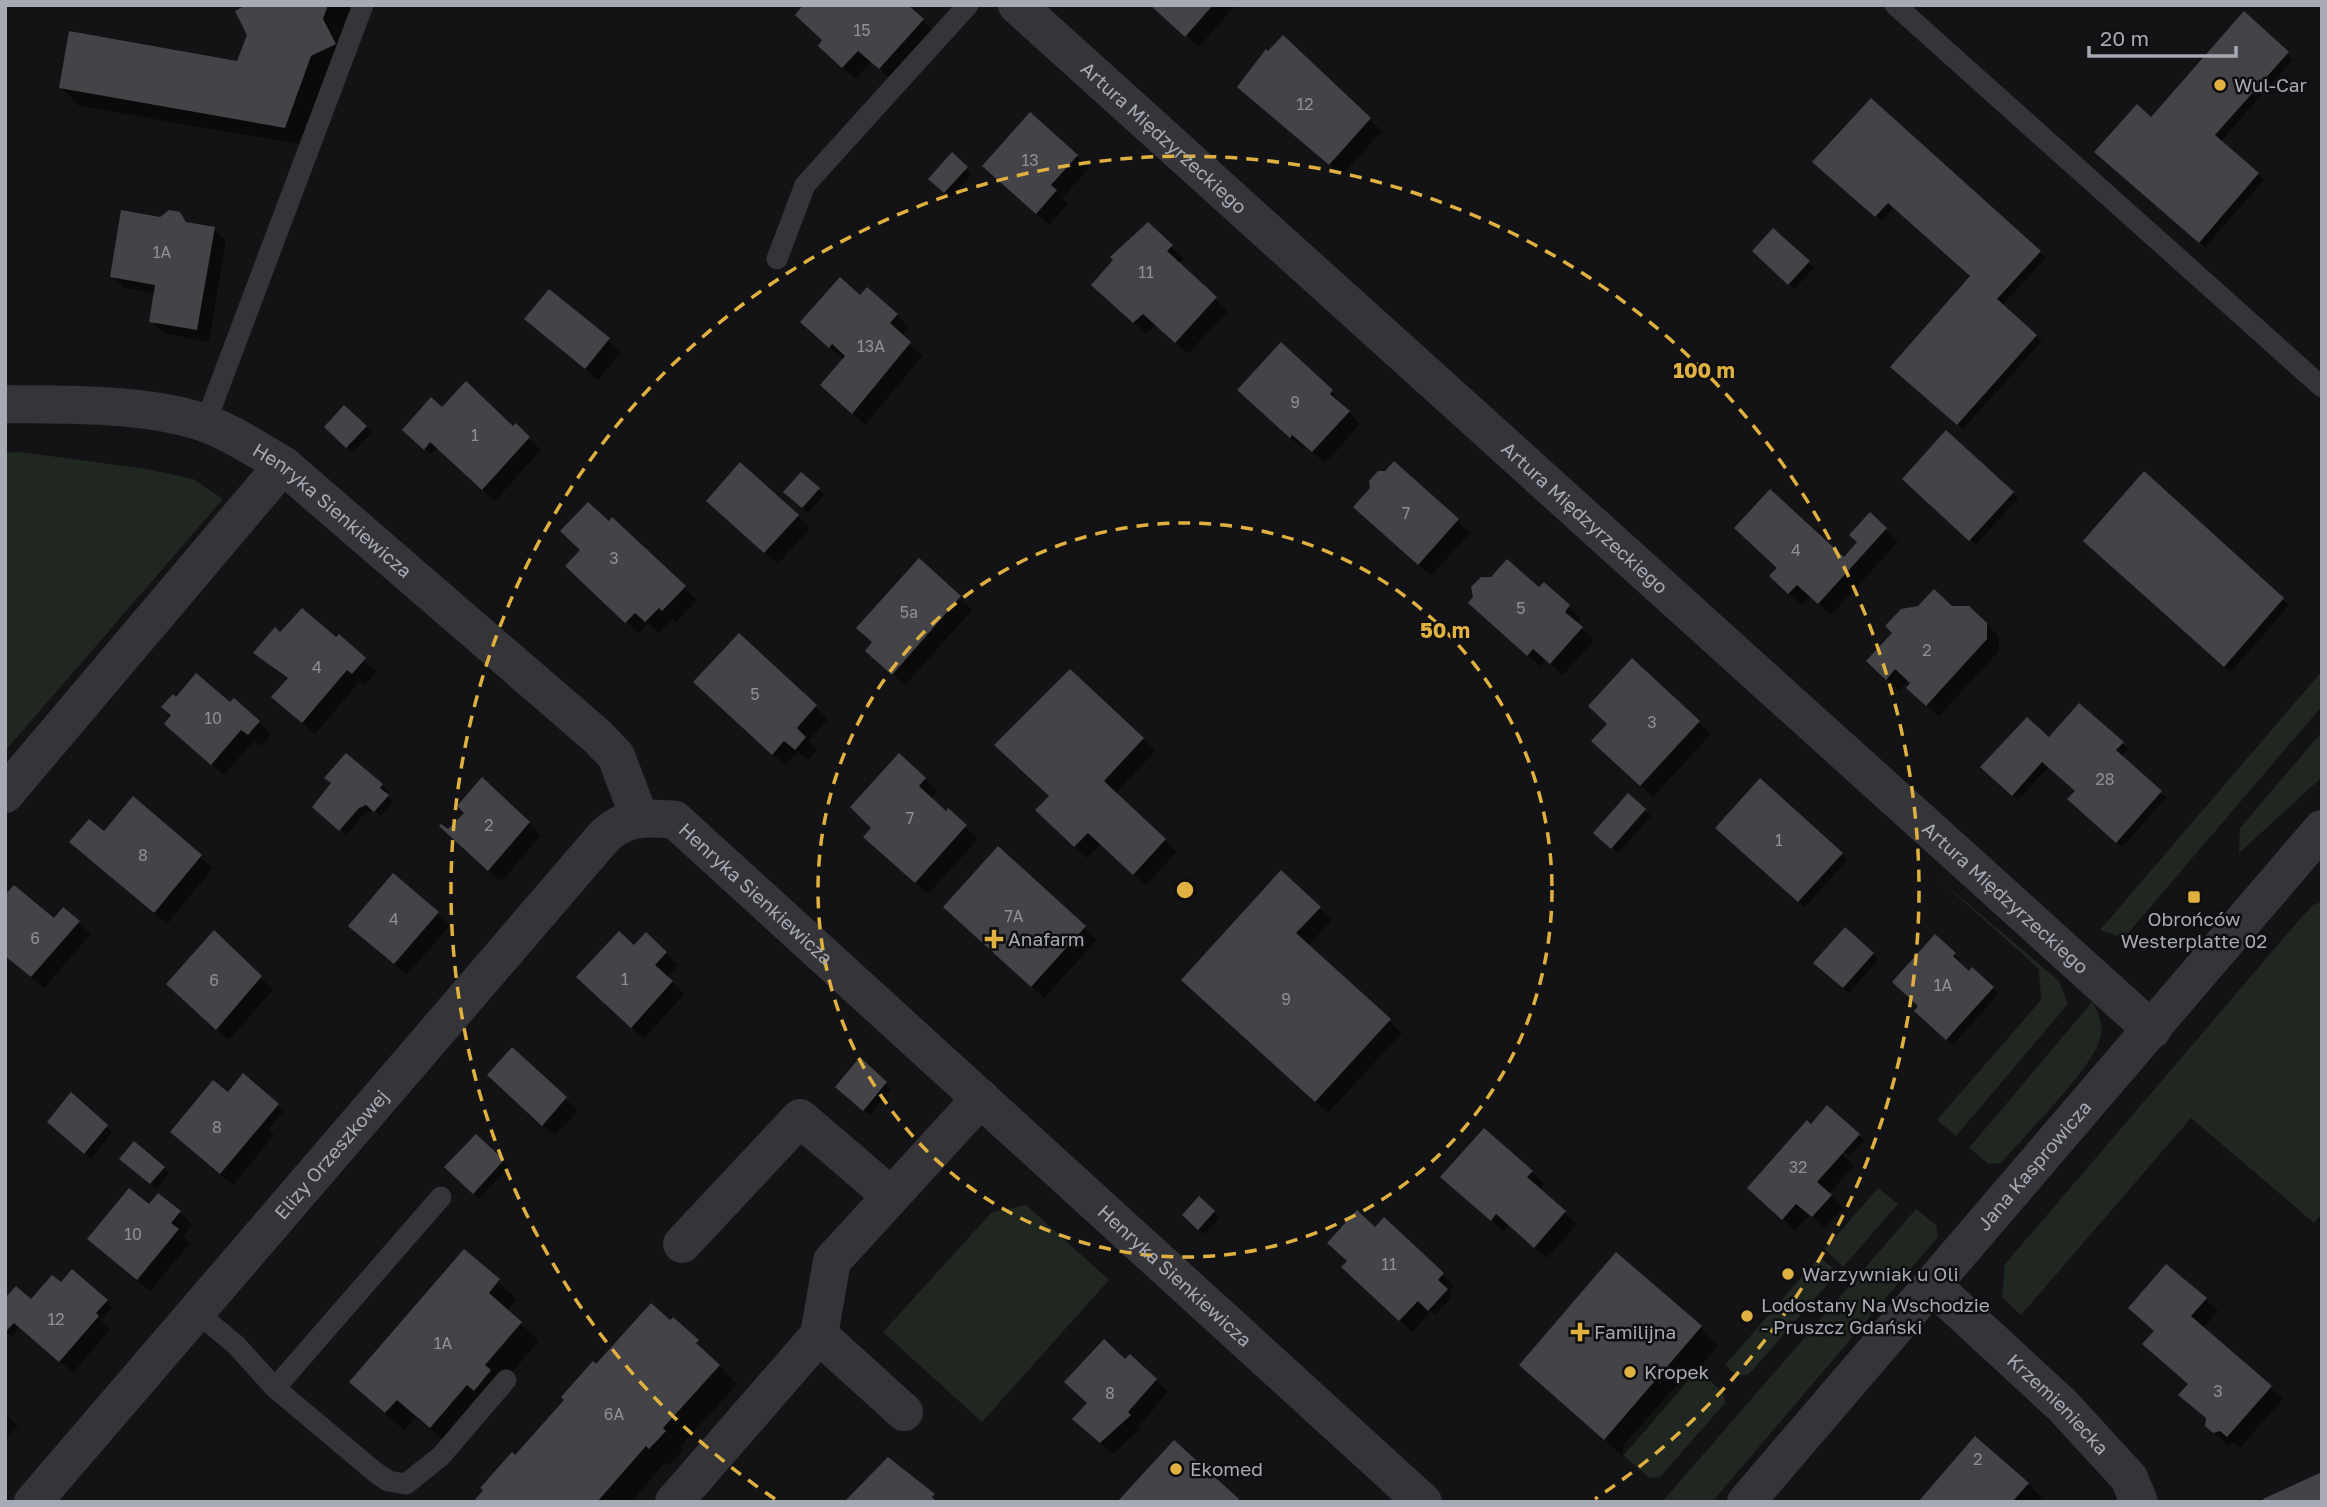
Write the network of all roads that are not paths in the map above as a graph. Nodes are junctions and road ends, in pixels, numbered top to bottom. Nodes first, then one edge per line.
1 (363, 5) edge
2 (968, 5) edge
3 (1017, 5) edge
4 (1895, 5) edge
5 (777, 259) dead end
6 (2322, 387) edge
7 (5, 404) edge
8 (205, 424) junction
9 (283, 465) junction
10 (5, 793) edge
11 (639, 817) junction
12 (2320, 835) edge
13 (2152, 1030) junction
14 (981, 1098) junction
15 (891, 1196) junction
16 (441, 1197) dead end
17 (682, 1244) dead end
18 (1933, 1286) junction
19 (194, 1310) junction
20 (819, 1335) junction
21 (506, 1380) dead end
22 (275, 1388) junction
23 (904, 1412) dead end
24 (33, 1502) edge
25 (674, 1502) edge
26 (1423, 1502) edge
27 (1746, 1502) edge
28 (2139, 1502) edge

1 - 8 lane
2 - 5 lane
3 - 13 street, Artura Międzyrzeckiego
4 - 6 lane
7 - 8 street, Henryka Sienkiewicza
8 - 9 street, Henryka Sienkiewicza
9 - 10 street
9 - 11 street, Henryka Sienkiewicza
11 - 14 street, Henryka Sienkiewicza
11 - 19 street, Elizy Orzeszkowej
12 - 13 street, Jana Kasprowicza
13 - 18 street, Jana Kasprowicza
14 - 15 street
14 - 26 street, Henryka Sienkiewicza
15 - 17 street
15 - 20 street
16 - 22 lane
18 - 27 street, Jana Kasprowicza
18 - 28 street, Krzemieniecka
19 - 22 lane
19 - 24 street, Elizy Orzeszkowej
20 - 23 street
20 - 25 street
21 - 22 lane

